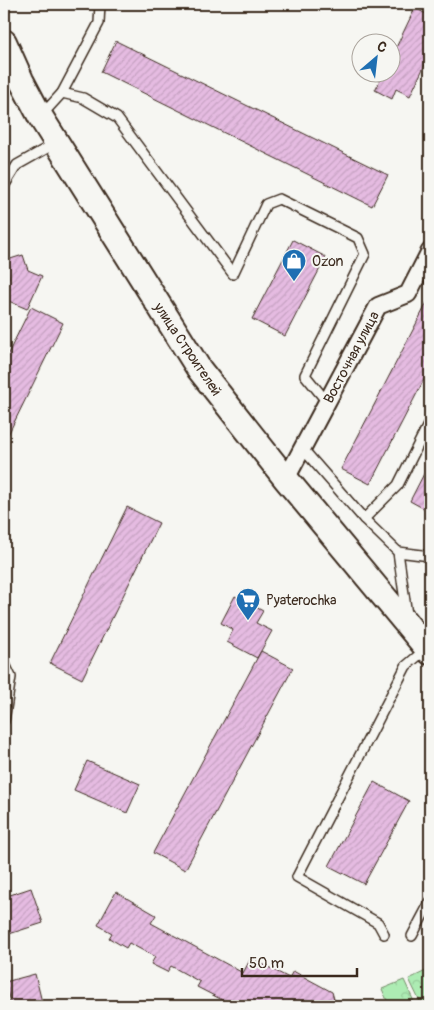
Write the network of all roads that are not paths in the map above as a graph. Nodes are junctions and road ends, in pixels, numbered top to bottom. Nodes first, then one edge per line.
1 (100, 4) edge
2 (4, 42) edge
3 (62, 93) junction
4 (40, 116) junction
5 (56, 142) junction
6 (4, 186) edge
7 (430, 251) edge
8 (327, 402) junction
9 (430, 421) edge
10 (302, 448) junction
11 (286, 479) junction
12 (364, 519) junction
13 (398, 552) junction
14 (430, 556) edge
15 (409, 627) junction
16 (428, 650) edge
17 (4, 662) edge
18 (4, 721) edge
19 (430, 902) edge
20 (427, 916) edge
21 (384, 934) dead end
22 (412, 936) dead end

1 - 3 lane
2 - 4 main road, улица Строителей
3 - 4 lane
3 - 8 lane
4 - 5 main road, улица Строителей
5 - 6 lane
5 - 11 main road, улица Строителей
7 - 8 street, Восточная улица
8 - 10 street, Восточная улица
9 - 12 lane
10 - 11 street, Восточная улица
10 - 12 lane
11 - 15 main road, улица Строителей
12 - 13 lane
13 - 14 lane
13 - 15 lane
15 - 16 main road, улица Строителей
16 - 21 lane
17 - 18 lane
19 - 20 lane
20 - 22 lane

